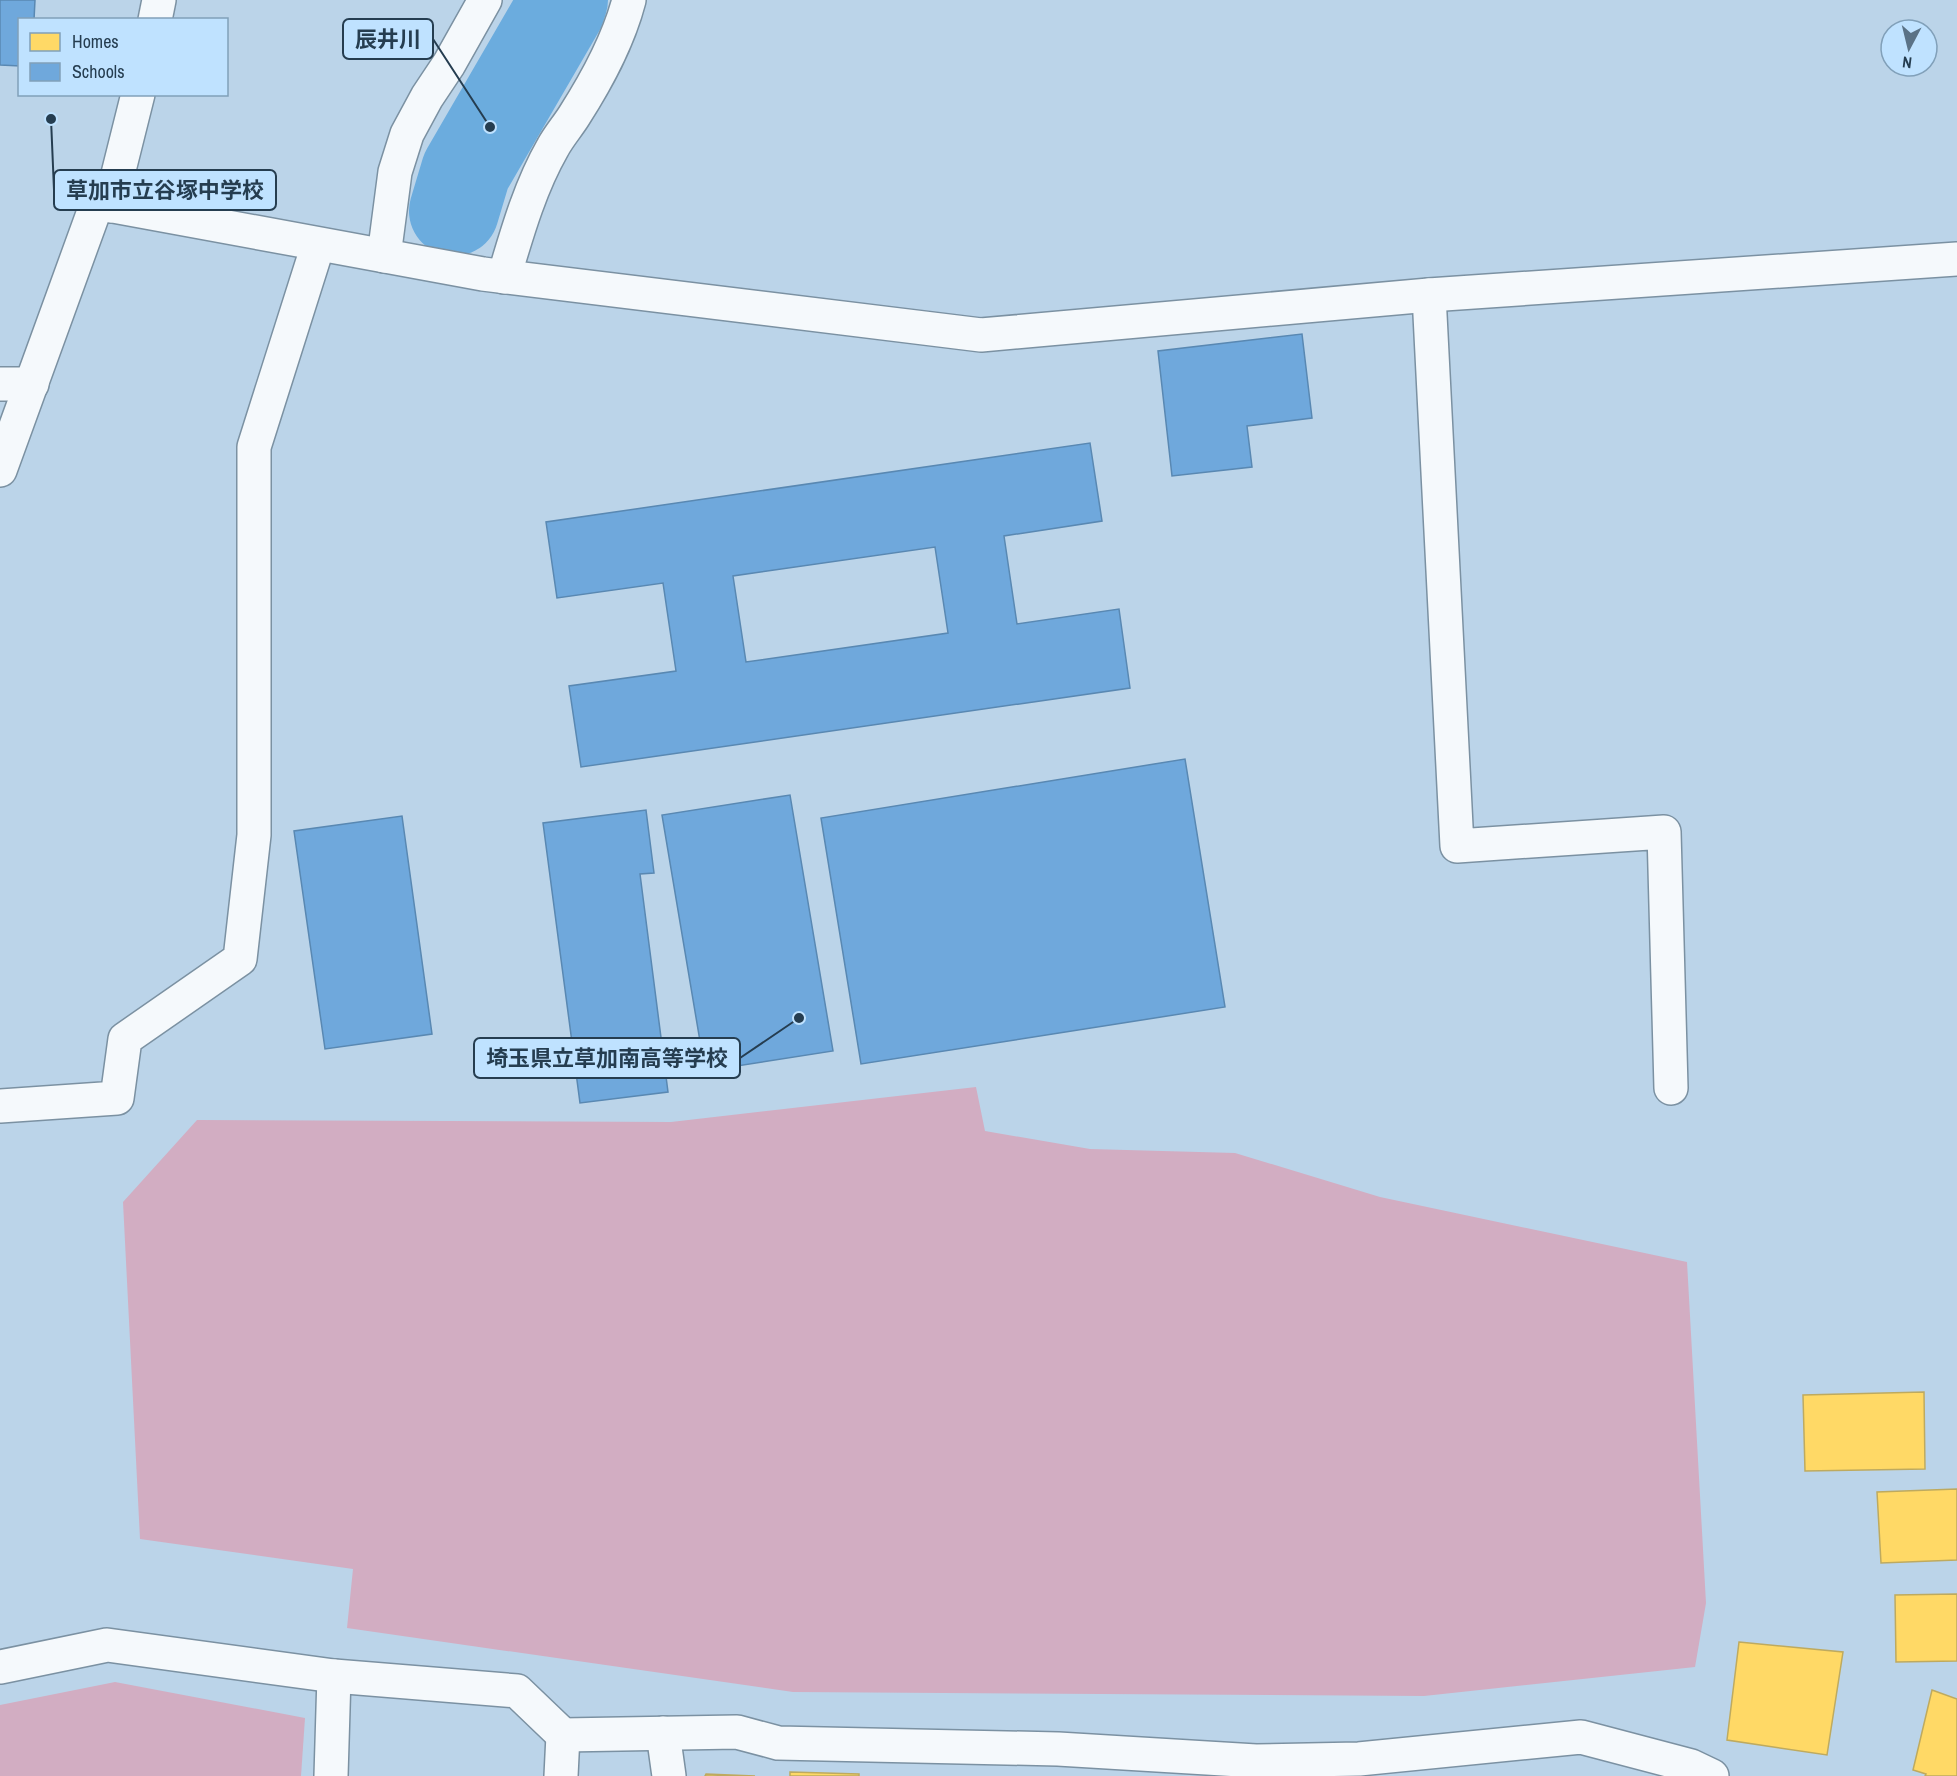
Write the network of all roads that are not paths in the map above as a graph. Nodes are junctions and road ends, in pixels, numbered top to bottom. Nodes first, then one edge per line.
1 (159, 0) edge
2 (485, 0) edge
3 (629, 0) edge
4 (155, 18) edge
5 (138, 96) edge
6 (110, 206) junction
7 (318, 245) junction
8 (384, 256) junction
9 (1957, 259) edge
10 (504, 277) junction
11 (1429, 295) junction
12 (16, 384) edge
13 (0, 470) edge
14 (1671, 1088) dead end
15 (0, 1106) edge
16 (0, 1667) edge
17 (334, 1676) junction
18 (663, 1733) junction
19 (563, 1735) junction
20 (1063, 1762) edge
21 (1256, 1768) edge
22 (331, 1776) edge
23 (561, 1776) edge
24 (669, 1776) edge
25 (1712, 1776) edge

1 - 4 street
2 - 8 street
3 - 10 street
5 - 6 street
6 - 7 street
6 - 12 street
7 - 8 street
7 - 15 street
8 - 10 street
9 - 11 street
10 - 11 street
11 - 14 street
12 - 13 street
16 - 17 street
17 - 19 street
17 - 22 street
18 - 19 street
18 - 20 street
18 - 24 street
19 - 23 street
20 - 21 street
21 - 25 street

